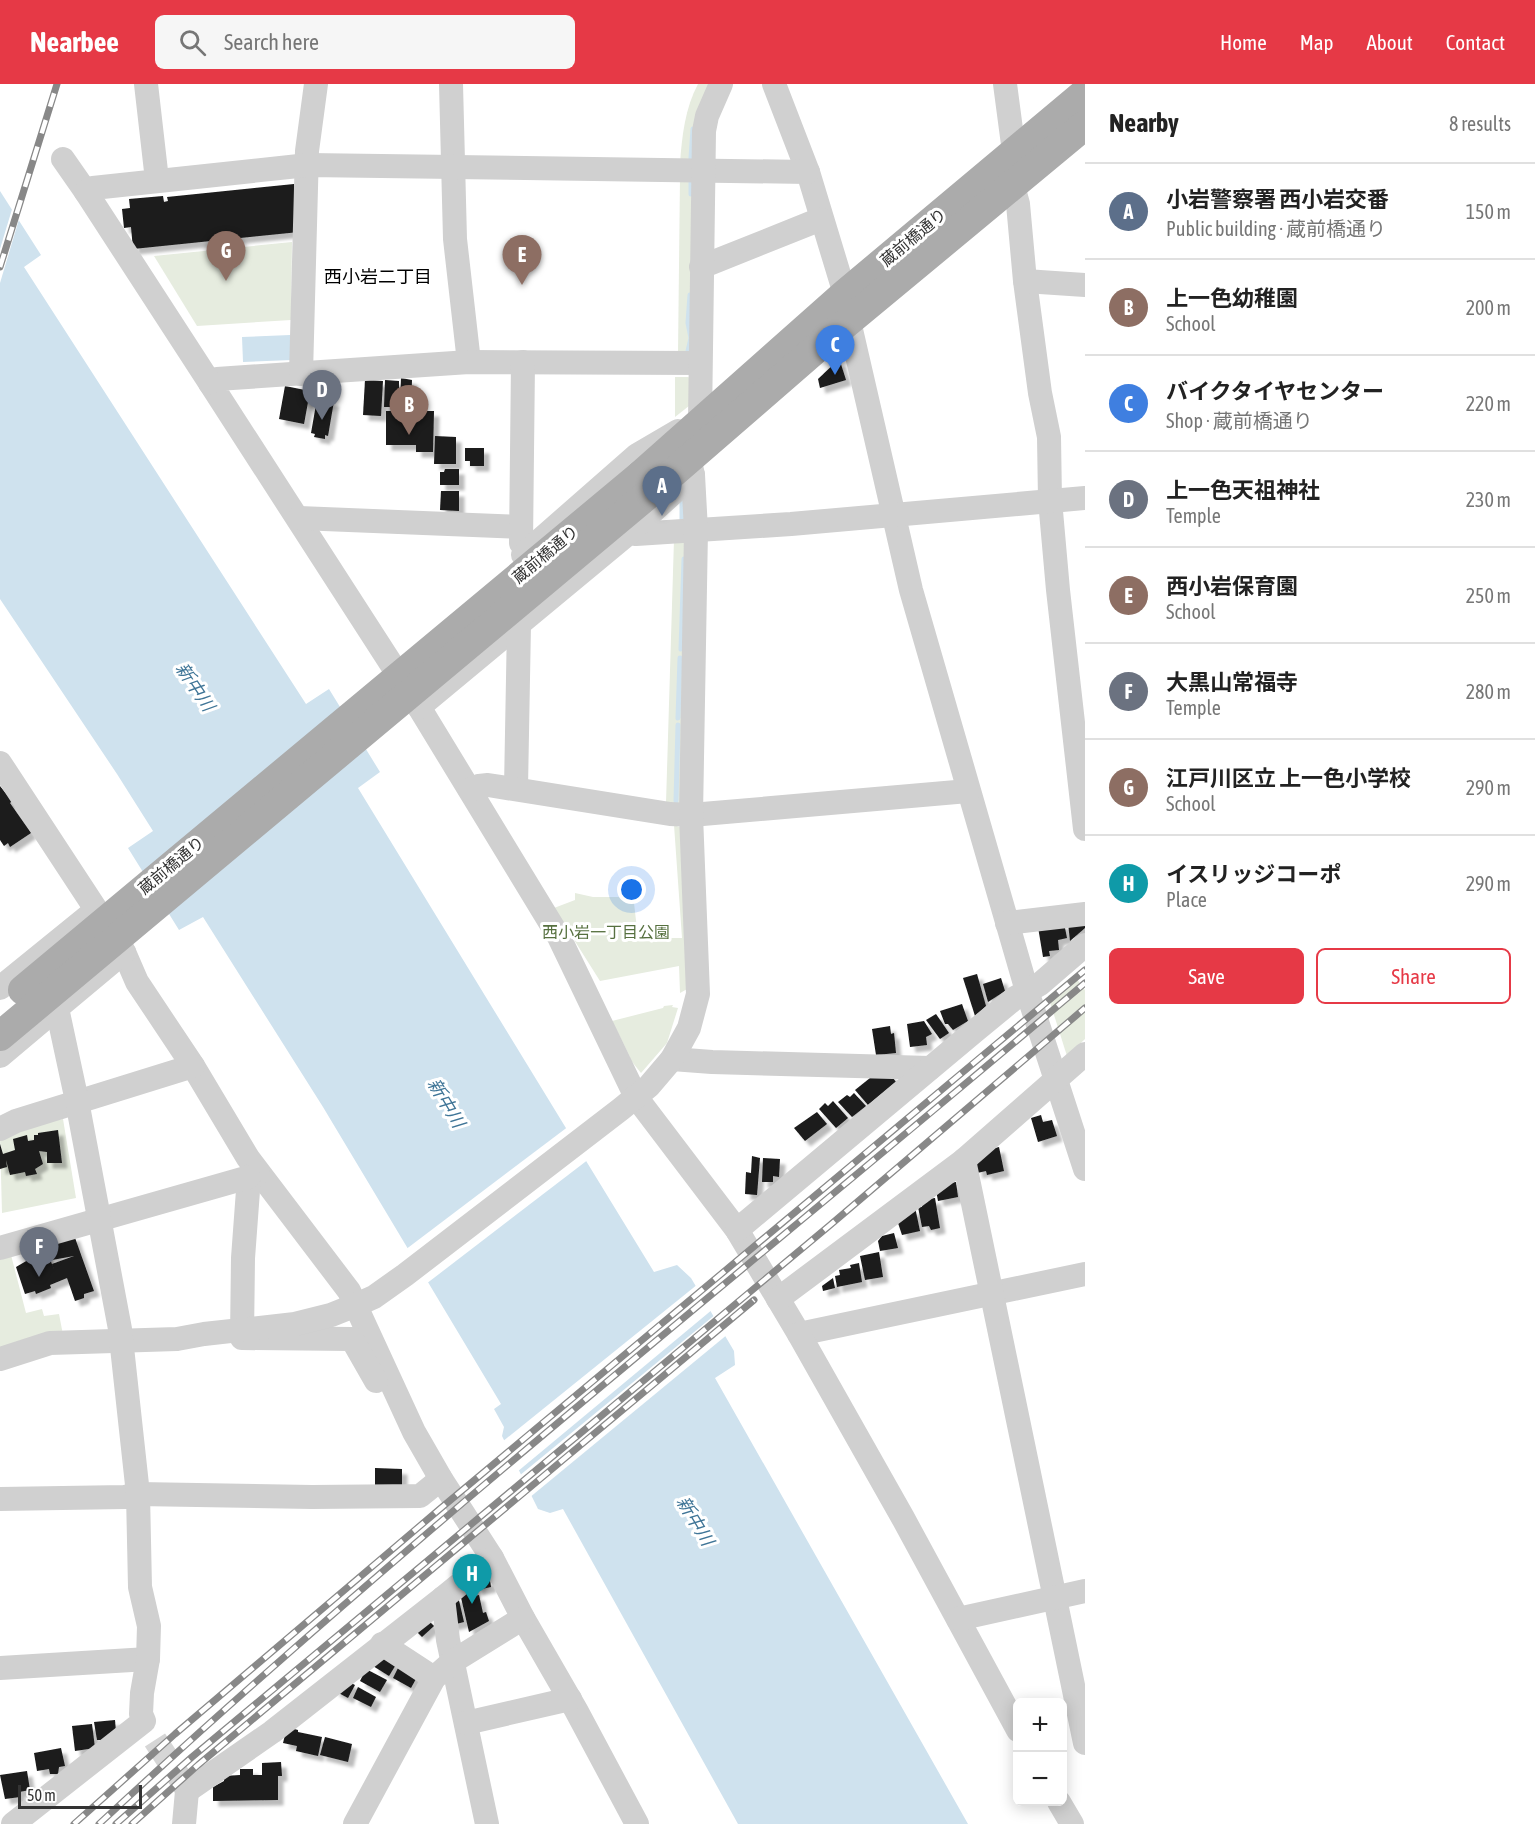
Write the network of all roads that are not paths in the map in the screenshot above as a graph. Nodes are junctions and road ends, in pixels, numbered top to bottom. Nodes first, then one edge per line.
1 (146, 84) edge
2 (316, 84) edge
3 (451, 84) edge
4 (721, 84) edge
5 (774, 84) edge
6 (1005, 84) edge
7 (1085, 93) edge
8 (1085, 125) edge
9 (1014, 152) junction
10 (63, 159) dead end
11 (308, 165) junction
12 (453, 166) junction
13 (703, 171) junction
14 (807, 171) junction
15 (157, 180) junction
16 (1013, 186) junction
17 (89, 190) junction
18 (821, 219) junction
19 (701, 267) junction
20 (1025, 282) junction
21 (1085, 285) edge
22 (847, 307) junction
23 (469, 362) junction
24 (523, 362) junction
25 (697, 363) junction
26 (302, 374) junction
27 (213, 381) junction
28 (698, 423) junction
29 (692, 467) junction
30 (646, 483) junction
31 (1085, 498) edge
32 (1050, 500) junction
33 (892, 515) junction
34 (299, 518) junction
35 (521, 527) junction
36 (696, 530) junction
37 (630, 532) junction
38 (521, 556) junction
39 (519, 624) junction
40 (393, 665) junction
41 (419, 707) junction
42 (0, 763) edge
43 (516, 788) junction
44 (470, 790) junction
45 (968, 791) junction
46 (692, 814) junction
47 (1085, 829) edge
48 (96, 910) junction
49 (1085, 914) edge
50 (1007, 923) junction
51 (1085, 945) edge
52 (124, 952) junction
53 (0, 988) edge
54 (1027, 991) junction
55 (0, 1010) edge
56 (58, 1011) junction
57 (0, 1036) edge
58 (1085, 1054) edge
59 (0, 1056) edge
60 (672, 1059) junction
61 (193, 1066) junction
62 (930, 1068) junction
63 (1057, 1080) junction
64 (636, 1097) junction
65 (77, 1101) junction
66 (0, 1129) edge
67 (964, 1160) junction
68 (1085, 1169) edge
69 (253, 1175) junction
70 (98, 1220) junction
71 (737, 1230) junction
72 (0, 1248) edge
73 (1085, 1274) edge
74 (993, 1294) junction
75 (778, 1299) junction
76 (365, 1301) junction
77 (242, 1330) junction
78 (799, 1334) junction
79 (121, 1342) junction
80 (0, 1359) edge
81 (414, 1432) junction
82 (441, 1479) junction
83 (138, 1494) junction
84 (0, 1499) edge
85 (492, 1558) junction
86 (1085, 1591) edge
87 (1055, 1597) junction
88 (443, 1598) junction
89 (523, 1618) junction
90 (958, 1619) junction
91 (382, 1644) junction
92 (148, 1659) junction
93 (452, 1662) junction
94 (0, 1668) edge
95 (434, 1678) junction
96 (570, 1699) junction
97 (1013, 1722) edge
98 (466, 1723) junction
99 (1085, 1743) edge
100 (1061, 1806) edge
101 (13, 1824) edge
102 (184, 1824) edge
103 (355, 1824) edge
104 (487, 1824) edge
105 (637, 1824) edge
106 (1072, 1824) edge

1 - 15 street
2 - 11 street
3 - 12 street
4 - 13 street
5 - 14 street
6 - 9 street
7 - 9 main road, 蔵前橋通り
8 - 16 main road, 蔵前橋通り
9 - 22 main road, 蔵前橋通り
10 - 17 street
11 - 12 street
11 - 15 street
11 - 26 street
12 - 13 street
12 - 23 street
13 - 14 street
13 - 19 street
14 - 18 street
15 - 17 street
16 - 20 street
16 - 22 main road, 蔵前橋通り
17 - 27 street
18 - 19 street
18 - 22 street
19 - 25 street
20 - 21 street
20 - 32 street
22 - 28 main road, 蔵前橋通り
22 - 29 main road, 蔵前橋通り
22 - 33 street
23 - 24 street
23 - 26 street
24 - 25 street
24 - 35 street
25 - 28 street
26 - 27 street
27 - 34 street
28 - 30 main road, 蔵前橋通り
28 - 38 street
29 - 30 main road, 蔵前橋通り
29 - 36 street
29 - 37 street
30 - 55 main road, 蔵前橋通り, bridge
30 - 57 main road, 蔵前橋通り, bridge
31 - 32 street
32 - 33 street
32 - 47 street
33 - 36 street
33 - 45 street
34 - 35 street
34 - 40 street
35 - 38 street
36 - 37 street
36 - 46 street
37 - 39 street
38 - 40 street
39 - 41 street
39 - 43 street
40 - 41 street
41 - 44 street
42 - 48 street
43 - 44 street
43 - 46 street
44 - 64 street
45 - 46 street
45 - 50 street
46 - 60 street
48 - 52 street
48 - 53 street
49 - 50 street
50 - 54 street
51 - 54 street
52 - 56 street
52 - 61 street
54 - 62 street
54 - 63 street
56 - 59 street
56 - 65 street
58 - 63 street
60 - 62 street
60 - 64 street
61 - 65 street
61 - 69 street
62 - 71 street
63 - 67 street
63 - 68 street
64 - 71 street
64 - 76 street
65 - 66 street
65 - 70 street
67 - 74 street
67 - 75 street
69 - 70 street
69 - 76 street
69 - 77 street
70 - 72 street
70 - 79 street
71 - 75 street
73 - 74 street
74 - 78 street
74 - 87 street
75 - 78 street
76 - 77 street
76 - 81 street
77 - 79 street
77 - 81 street
78 - 90 street
79 - 80 street
79 - 83 street
81 - 82 street
82 - 83 street
82 - 85 street
83 - 84 street
83 - 92 street
85 - 88 street
85 - 89 street
86 - 87 street
87 - 90 street
87 - 99 street
88 - 91 street
88 - 93 street
89 - 93 street
89 - 96 street
90 - 97 street
91 - 95 street
91 - 102 street
92 - 94 street
92 - 101 street
93 - 95 street
93 - 98 street
95 - 103 street
96 - 98 street
96 - 105 street
98 - 104 street
100 - 106 street

